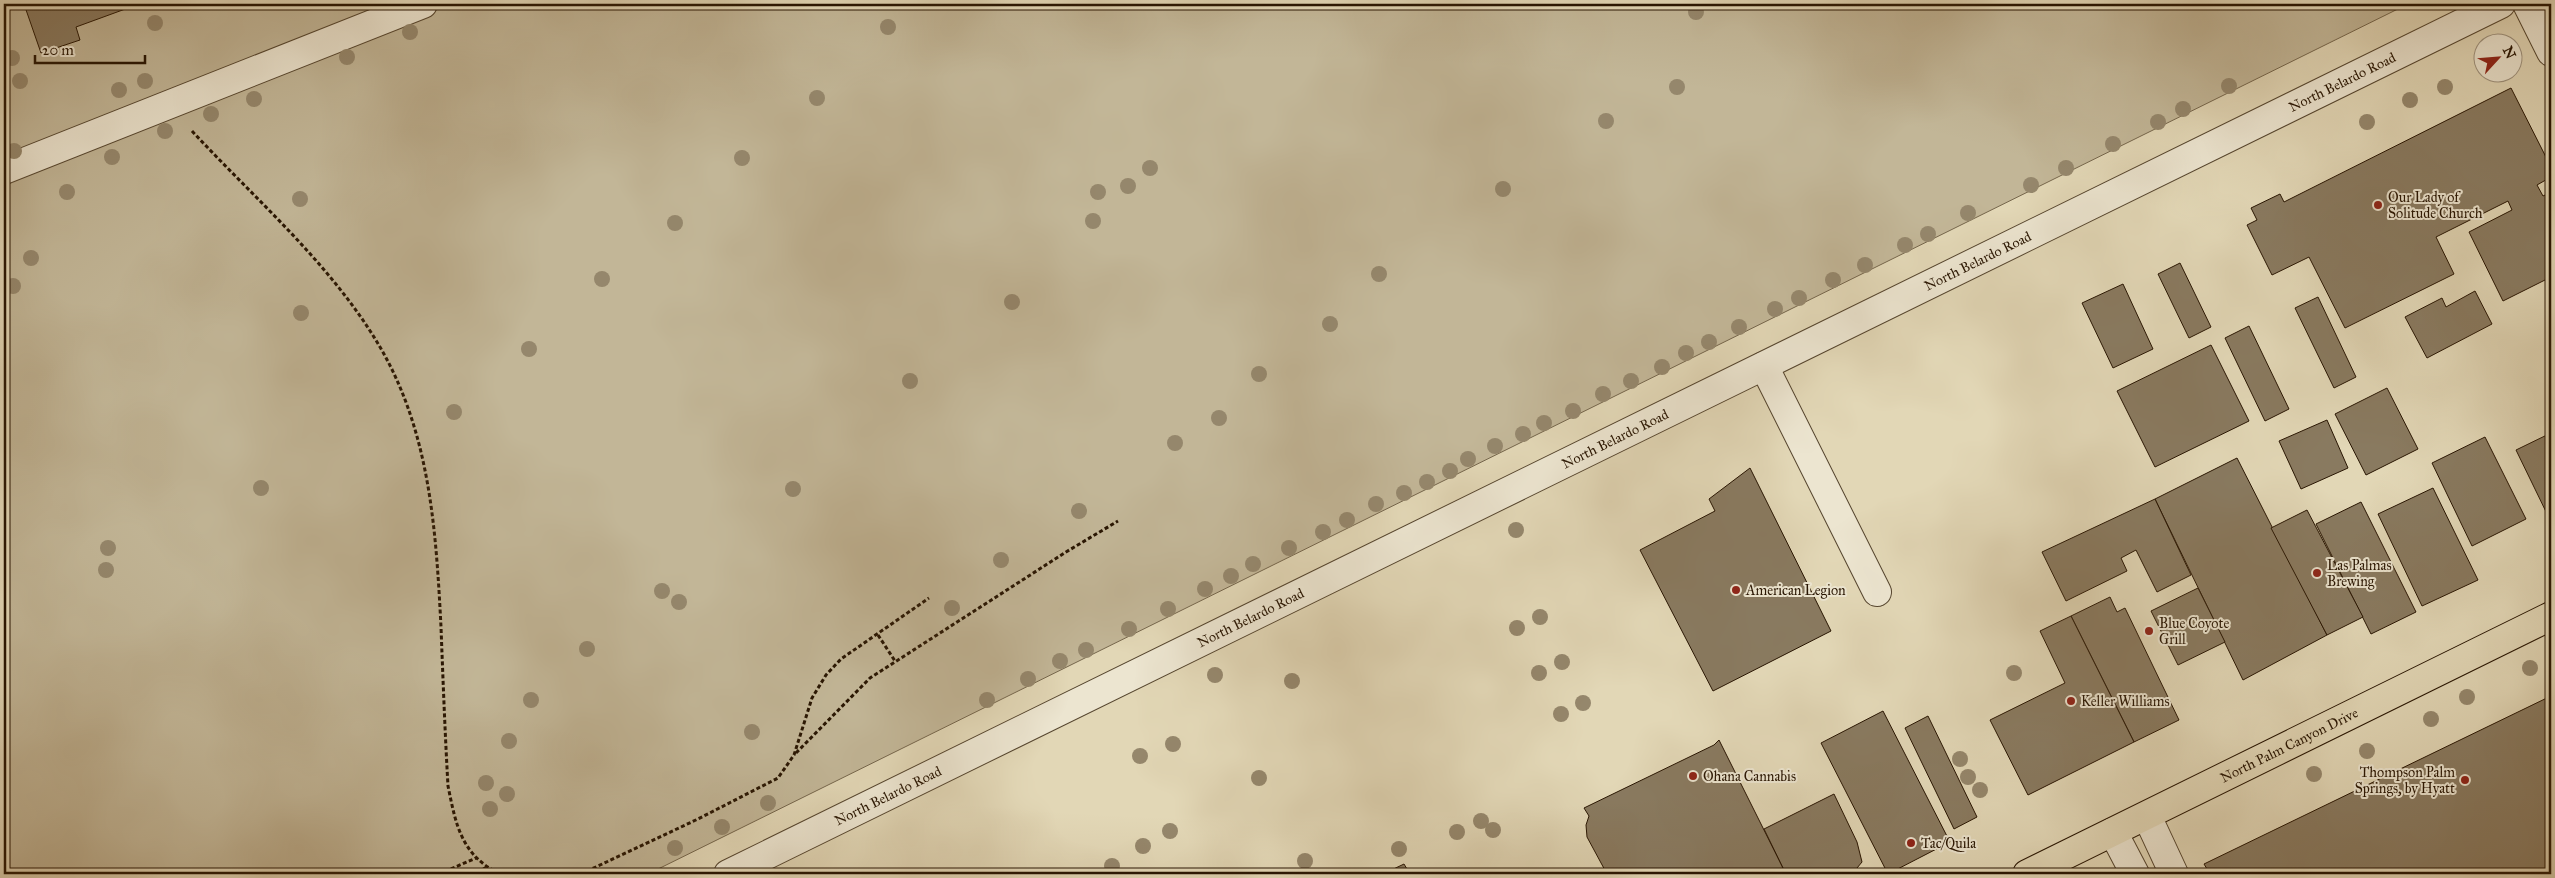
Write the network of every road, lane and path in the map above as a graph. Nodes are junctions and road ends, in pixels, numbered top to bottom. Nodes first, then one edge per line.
1 (422, 4) edge
2 (2501, 4) edge
3 (2527, 4) edge
4 (2551, 52) edge
5 (168, 105) junction
6 (4, 170) edge
7 (1764, 366) junction
8 (1118, 521) dead end
9 (1877, 592) dead end
10 (928, 598) dead end
11 (2551, 616) edge
12 (878, 635) junction
13 (895, 661) junction
14 (794, 755) junction
15 (2147, 816) junction
16 (2114, 832) junction
17 (476, 858) junction
18 (483, 866) junction
19 (439, 874) edge
20 (488, 874) edge
21 (500, 874) edge
22 (581, 874) edge
23 (728, 874) edge
24 (2027, 874) edge
25 (2135, 874) edge
26 (2174, 874) edge

1 - 5 street
2 - 7 street, North Belardo Road
3 - 4 street
5 - 6 street
5 - 17 path
7 - 9 street
7 - 23 street, North Belardo Road
8 - 13 path
10 - 12 path
11 - 15 main road, North Palm Canyon Drive
12 - 13 path
12 - 14 path
13 - 14 path
14 - 22 path
15 - 16 main road, North Palm Canyon Drive
15 - 26 street
16 - 24 main road, North Palm Canyon Drive
16 - 25 street
17 - 18 path
17 - 19 path
18 - 20 path
18 - 21 path

